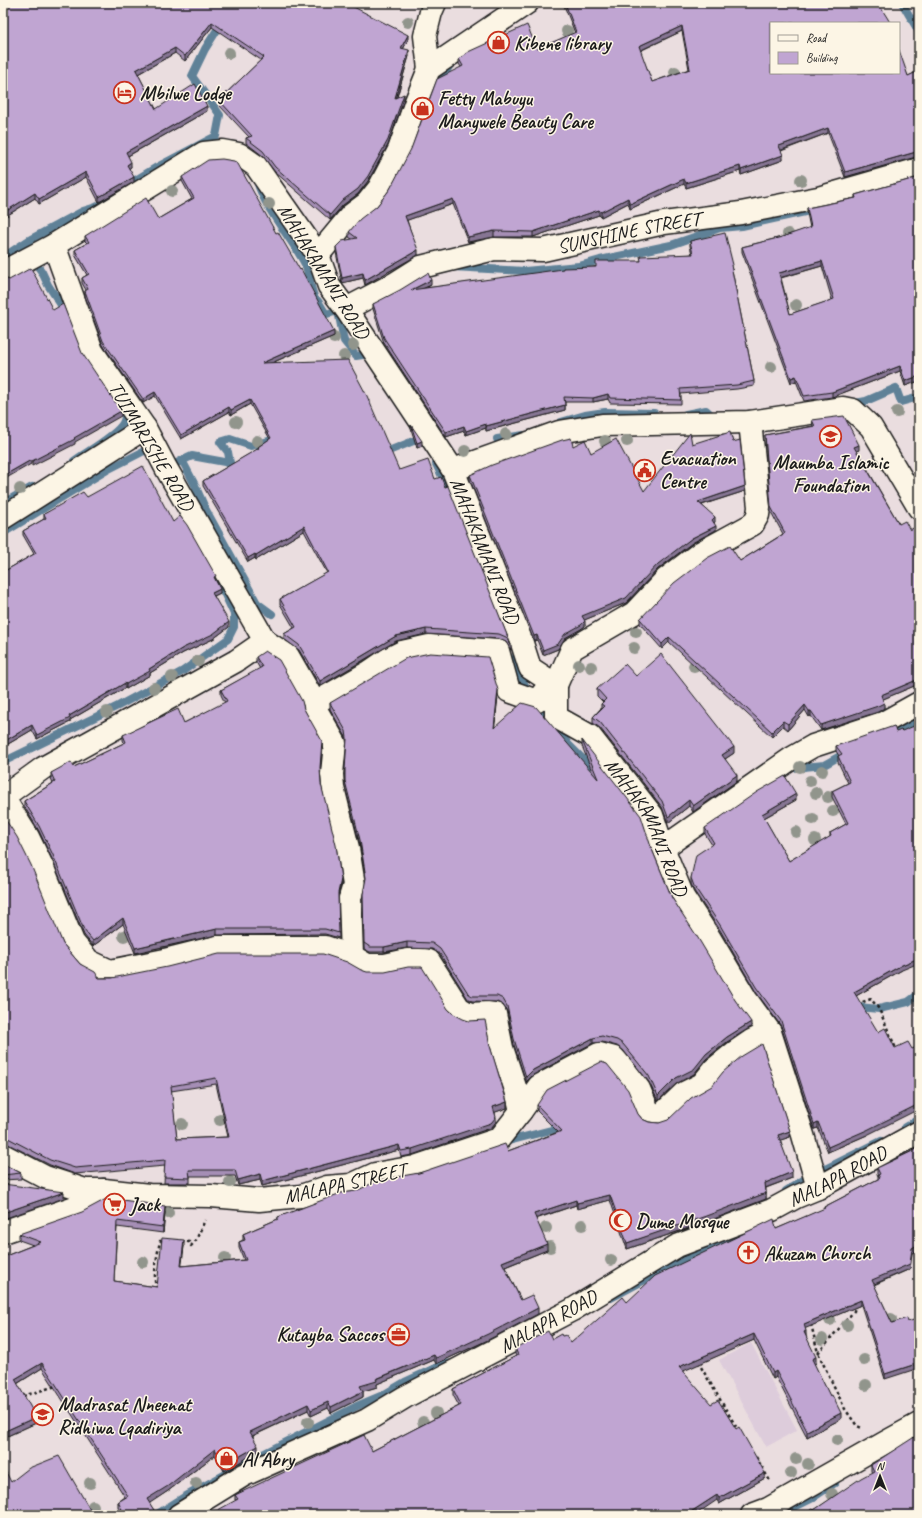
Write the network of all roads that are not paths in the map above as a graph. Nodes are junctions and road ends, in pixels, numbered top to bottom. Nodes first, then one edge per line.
1 (435, 3) edge
2 (527, 3) edge
3 (429, 69) junction
4 (919, 169) edge
5 (54, 245) junction
6 (318, 255) junction
7 (3, 272) edge
8 (346, 309) junction
9 (750, 422) junction
10 (145, 428) junction
11 (453, 470) junction
12 (919, 508) edge
13 (3, 518) edge
14 (265, 641) junction
15 (556, 685) junction
16 (315, 703) junction
17 (919, 704) edge
18 (3, 797) edge
19 (663, 848) junction
20 (352, 956) junction
21 (770, 1032) junction
22 (521, 1111) junction
23 (919, 1132) edge
24 (3, 1155) edge
25 (818, 1188) junction
26 (104, 1190) junction
27 (3, 1232) edge
28 (919, 1424) edge
29 (760, 1512) edge
30 (179, 1515) edge

1 - 3 street
2 - 3 street
3 - 6 street
4 - 8 street, SUNSHINE STREET
5 - 6 street, MAHAKAMANI ROAD
5 - 7 street, MAHAKAMANI ROAD
5 - 10 street, TUIMARISHE ROAD
6 - 8 street, MAHAKAMANI ROAD
8 - 11 street, MAHAKAMANI ROAD
9 - 11 street
9 - 12 street
9 - 15 street
10 - 13 street
10 - 14 street, TUIMARISHE ROAD
11 - 15 street, MAHAKAMANI ROAD
14 - 16 street, TUIMARISHE ROAD
14 - 18 street
15 - 16 street
15 - 19 street, MAHAKAMANI ROAD
16 - 20 street, TUIMARISHE ROAD
17 - 19 street
18 - 20 street
19 - 21 street, MAHAKAMANI ROAD
20 - 22 street
21 - 22 street
21 - 25 street, MAHAKAMANI ROAD
22 - 26 street, MALAPA STREET
23 - 25 street, MALAPA ROAD
24 - 26 street, MALAPA STREET
25 - 30 street, MALAPA ROAD
26 - 27 street
28 - 29 street

